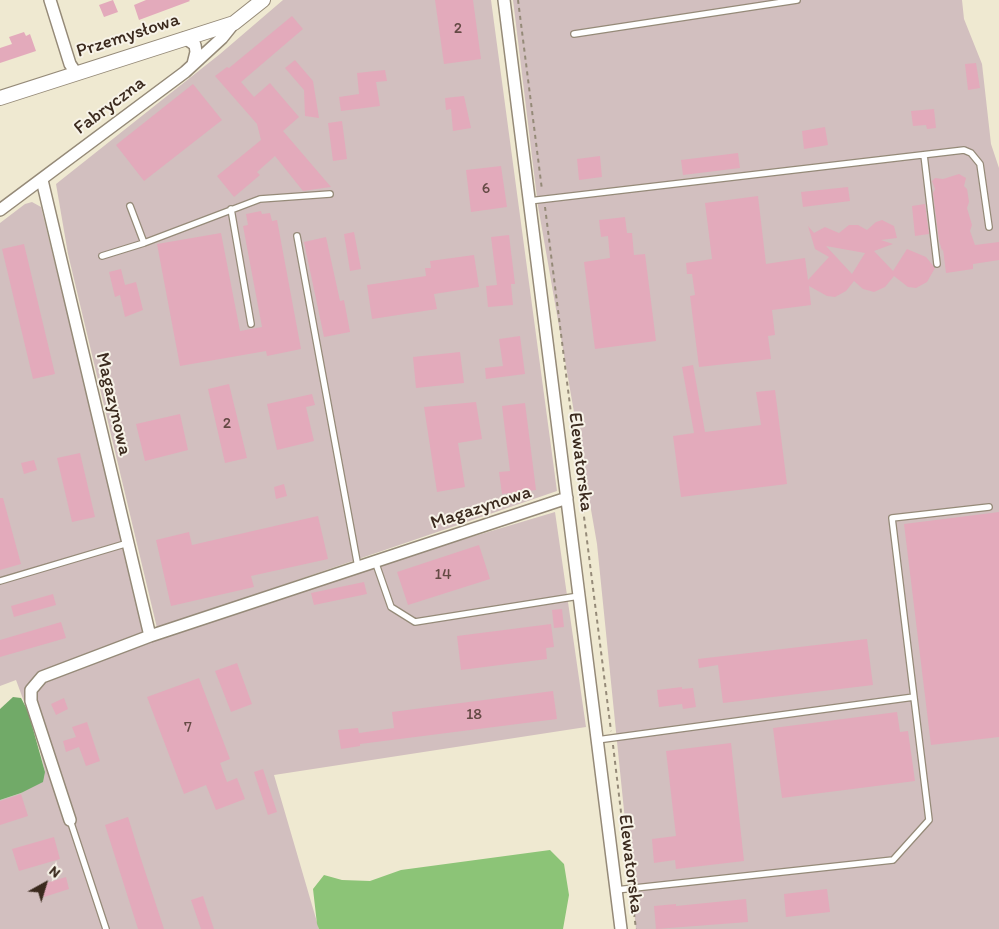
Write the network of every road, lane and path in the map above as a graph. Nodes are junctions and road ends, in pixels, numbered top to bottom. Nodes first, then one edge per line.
1 (50, 0) edge
2 (262, 0) edge
3 (504, 0) edge
4 (518, 0) edge
5 (797, 0) edge
6 (234, 23) junction
7 (574, 34) dead end
8 (185, 38) junction
9 (193, 64) junction
10 (76, 73) junction
11 (0, 98) edge
12 (924, 155) junction
13 (42, 180) junction
14 (330, 194) dead end
15 (544, 199) junction
16 (530, 201) junction
17 (130, 206) dead end
18 (231, 209) junction
19 (0, 210) edge
20 (989, 228) dead end
21 (297, 236) dead end
22 (144, 243) junction
23 (102, 256) dead end
24 (937, 264) dead end
25 (251, 324) dead end
26 (567, 498) junction
27 (989, 507) dead end
28 (128, 543) junction
29 (375, 561) junction
30 (358, 567) junction
31 (0, 581) edge
32 (579, 596) junction
33 (150, 636) junction
34 (914, 697) junction
35 (612, 738) junction
36 (597, 740) junction
37 (70, 820) joint
38 (631, 889) junction
39 (616, 890) junction
40 (106, 929) edge
41 (621, 929) edge
42 (636, 929) edge

1 - 10 street
2 - 6 street, Przemysłowa
3 - 16 street, Elewatorska
4 - 15 path
5 - 7 lane
6 - 8 street, Przemysłowa
6 - 9 street, Fabryczna
8 - 9 street
8 - 10 street, Przemysłowa
9 - 13 street, Fabryczna
10 - 11 street, Przemysłowa
12 - 15 lane
12 - 20 lane
12 - 24 lane
13 - 19 street, Fabryczna
13 - 28 street, Magazynowa
14 - 18 lane
15 - 16 lane
15 - 35 path
16 - 26 street, Elewatorska
17 - 22 lane
18 - 22 lane
18 - 25 lane
21 - 30 lane
22 - 23 lane
26 - 29 street, Magazynowa
26 - 32 street, Elewatorska
27 - 34 lane
28 - 31 lane
28 - 33 street, Magazynowa
29 - 30 street, Magazynowa
29 - 32 lane
30 - 33 street, Magazynowa
32 - 36 street, Elewatorska
33 - 37 street, Magazynowa
34 - 35 lane
34 - 38 lane
35 - 36 lane
35 - 38 path
36 - 39 street, Elewatorska
37 - 40 lane
38 - 39 lane
38 - 42 path
39 - 41 street, Elewatorska

